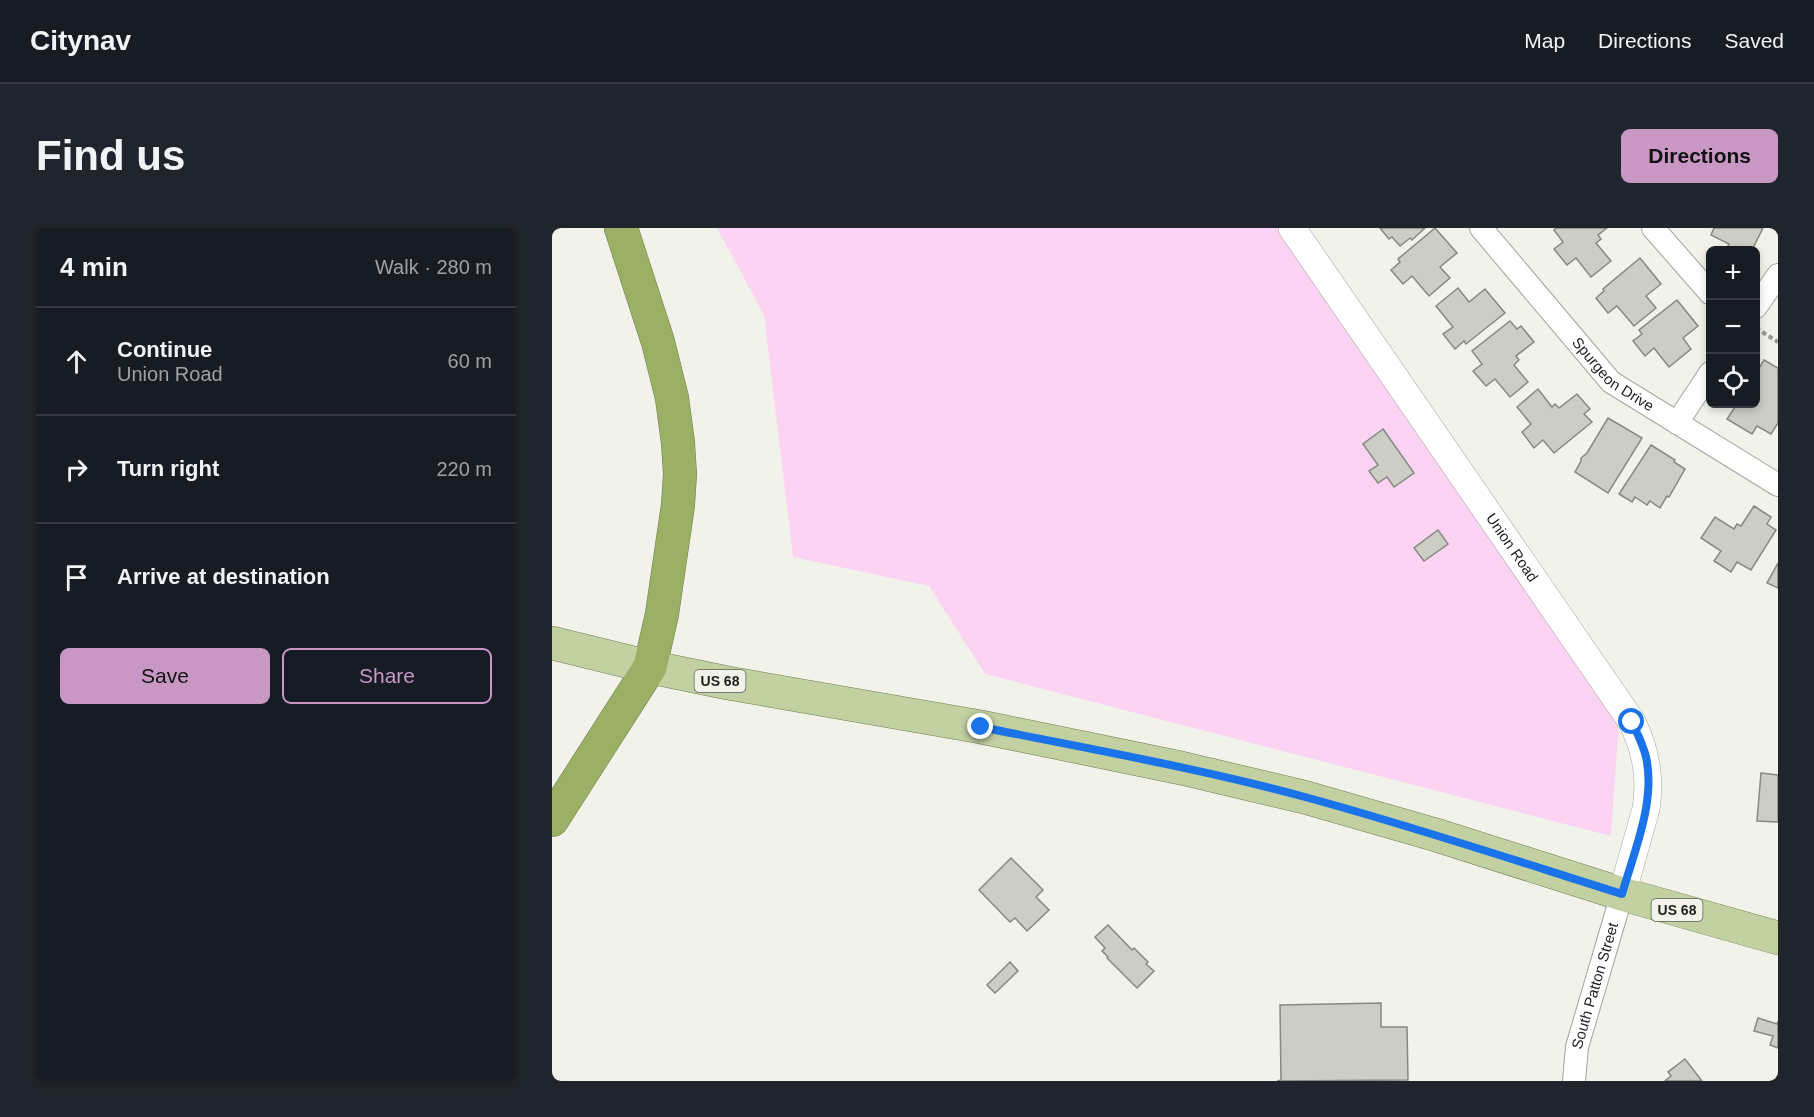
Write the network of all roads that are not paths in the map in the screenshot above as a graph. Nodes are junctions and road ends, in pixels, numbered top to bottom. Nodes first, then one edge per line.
1 (621, 228) edge
2 (1292, 228) edge
3 (1481, 228) edge
4 (1653, 228) edge
5 (1778, 275) edge
6 (1706, 288) edge
7 (1760, 300) edge
8 (1706, 379) edge
9 (1677, 423) junction
10 (1778, 485) edge
11 (552, 643) edge
12 (650, 667) junction
13 (552, 820) edge
14 (1622, 894) junction
15 (1778, 938) edge
16 (1574, 1081) edge

1 - 12 highway
2 - 14 street, Union Road
3 - 9 street, Spurgeon Drive
4 - 6 street
5 - 7 street
8 - 9 street
9 - 10 street, Spurgeon Drive
11 - 12 main road, US 68
12 - 13 highway
12 - 14 main road, US 68
14 - 15 main road, US 68
14 - 16 street, South Patton Street

